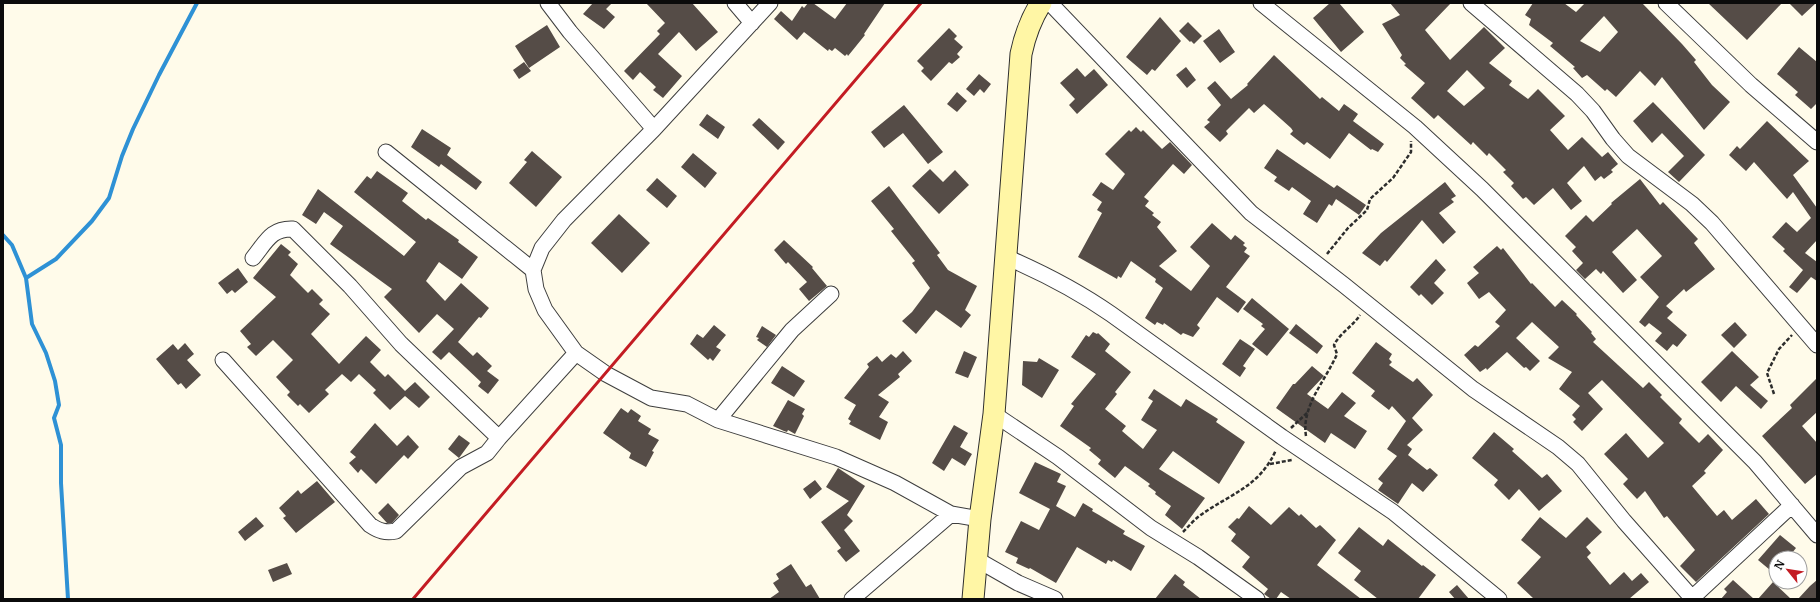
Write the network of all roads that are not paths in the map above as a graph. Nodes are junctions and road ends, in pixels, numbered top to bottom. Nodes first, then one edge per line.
1 (548, 3) edge
2 (735, 3) edge
3 (770, 3) edge
4 (1041, 3) edge
5 (1050, 3) edge
6 (1262, 3) edge
7 (1471, 3) edge
8 (1666, 3) edge
9 (752, 23) junction
10 (654, 129) junction
11 (1817, 142) edge
12 (386, 152) dead end
13 (1006, 257) junction
14 (253, 258) dead end
15 (533, 270) junction
16 (831, 294) dead end
17 (1817, 345) edge
18 (576, 353) junction
19 (224, 360) dead end
20 (994, 414) junction
21 (718, 420) junction
22 (499, 438) junction
23 (1792, 505) junction
24 (951, 514) junction
25 (980, 519) junction
26 (1817, 535) edge
27 (976, 559) junction
28 (852, 599) edge
29 (972, 599) edge
30 (1055, 599) edge
31 (1257, 599) edge
32 (1499, 599) edge
33 (1692, 599) edge

1 - 10 street
2 - 9 street
3 - 9 street
4 - 13 street
5 - 33 street
6 - 23 street
7 - 17 street
8 - 11 street
9 - 10 street
10 - 15 street
12 - 15 street
13 - 20 street
13 - 32 street
14 - 22 street
15 - 18 street
16 - 21 street
18 - 21 street
18 - 22 street
19 - 22 street
20 - 25 street
20 - 31 street
21 - 24 street
23 - 26 street
23 - 33 street
24 - 25 street
24 - 28 street
25 - 27 street
27 - 29 street
27 - 30 street

